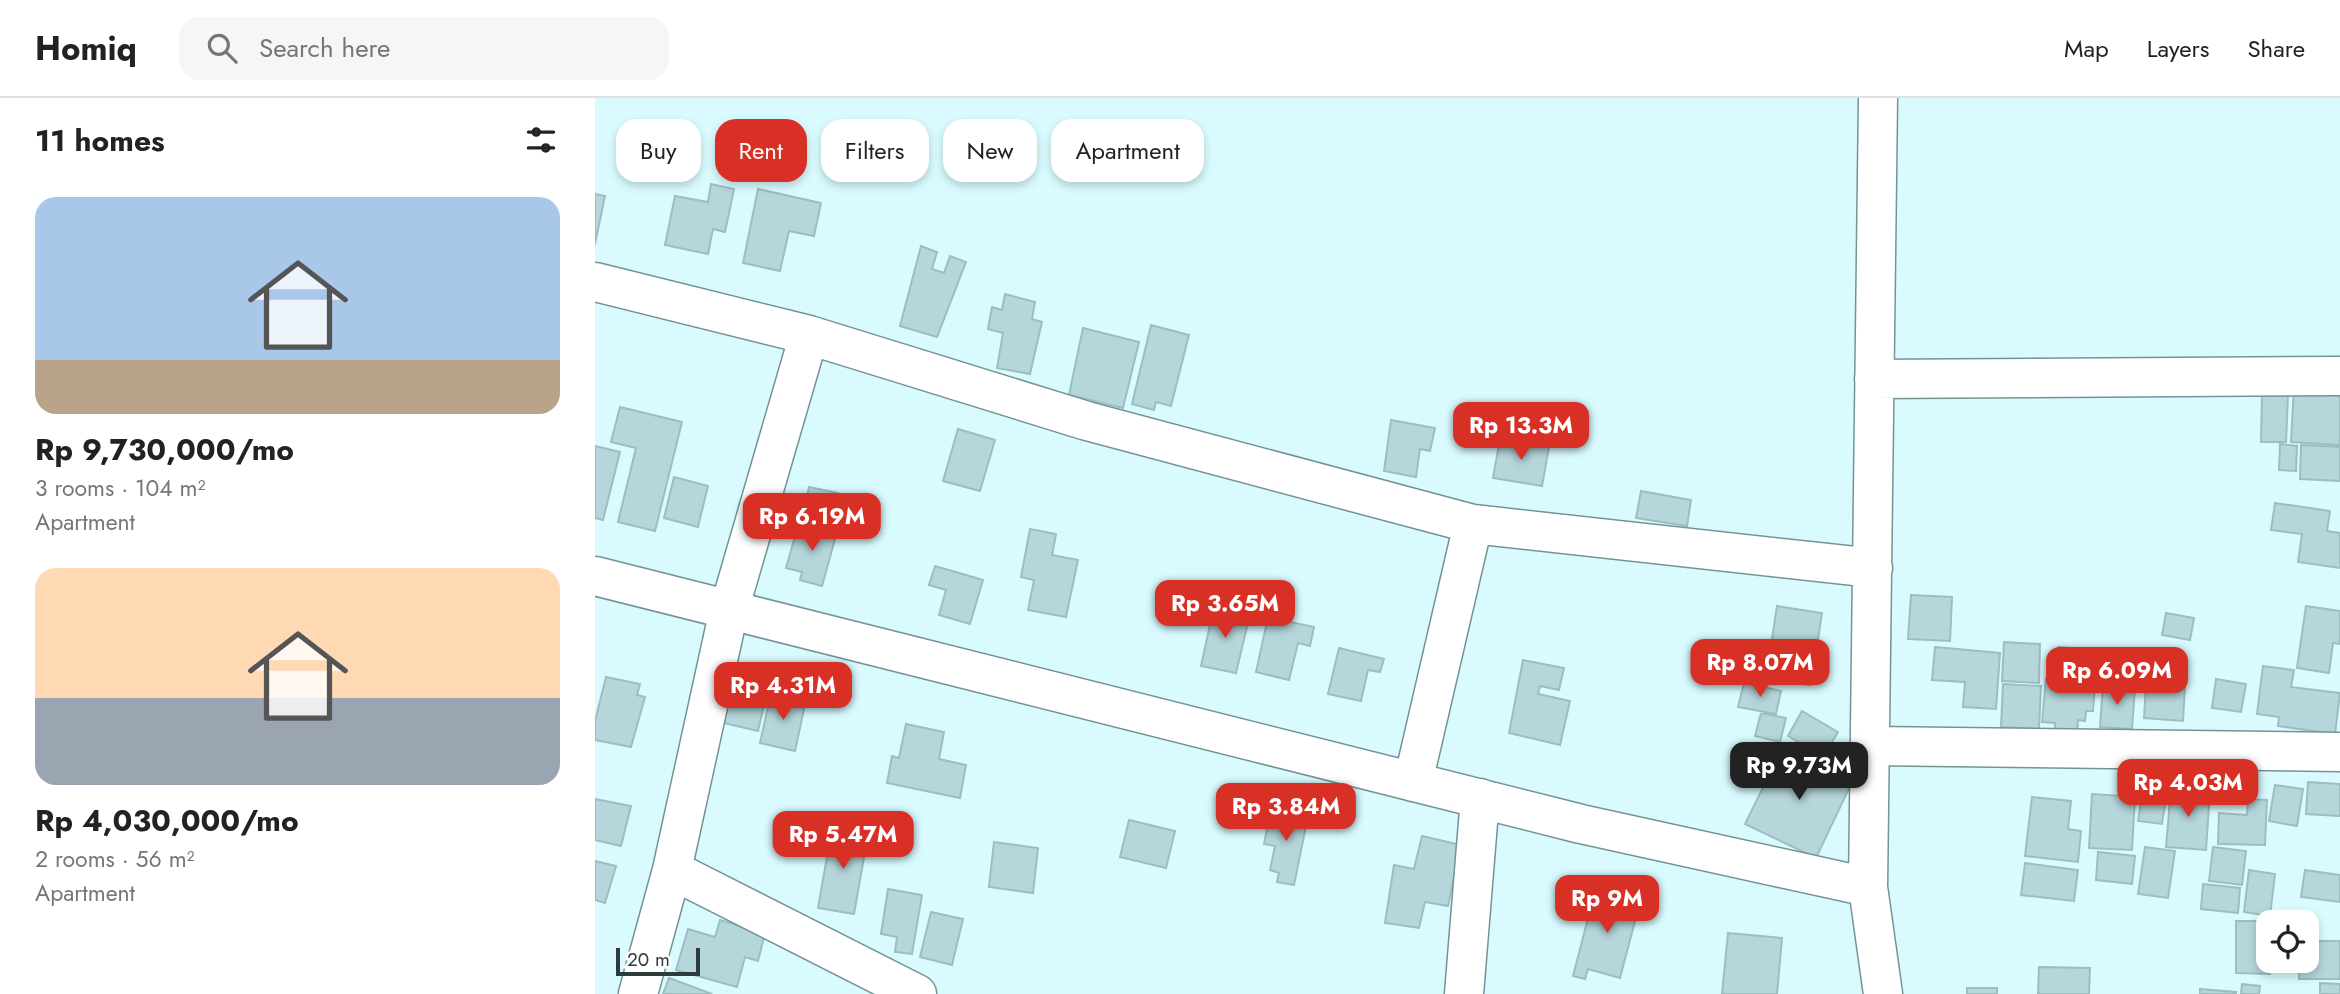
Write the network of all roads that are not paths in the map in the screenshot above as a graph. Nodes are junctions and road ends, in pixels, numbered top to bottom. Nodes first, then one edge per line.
1 (1878, 98) edge
2 (595, 282) edge
3 (809, 335) junction
4 (2340, 376) edge
5 (1874, 379) junction
6 (1473, 524) junction
7 (1873, 568) junction
8 (595, 576) edge
9 (729, 610) junction
10 (1872, 746) junction
11 (2340, 752) edge
12 (1413, 782) junction
13 (1480, 798) junction
14 (672, 870) junction
15 (1868, 887) junction
16 (638, 994) edge
17 (917, 994) edge
18 (1465, 994) edge
19 (1883, 994) edge

1 - 5 street
2 - 3 street
3 - 6 street
3 - 9 street
4 - 5 street
5 - 7 street
6 - 7 street
6 - 12 street
7 - 10 street
8 - 9 street
9 - 12 street
9 - 14 street
10 - 11 street
10 - 15 street
12 - 13 street
13 - 15 street
13 - 18 street
14 - 16 street
14 - 17 street
15 - 19 street

